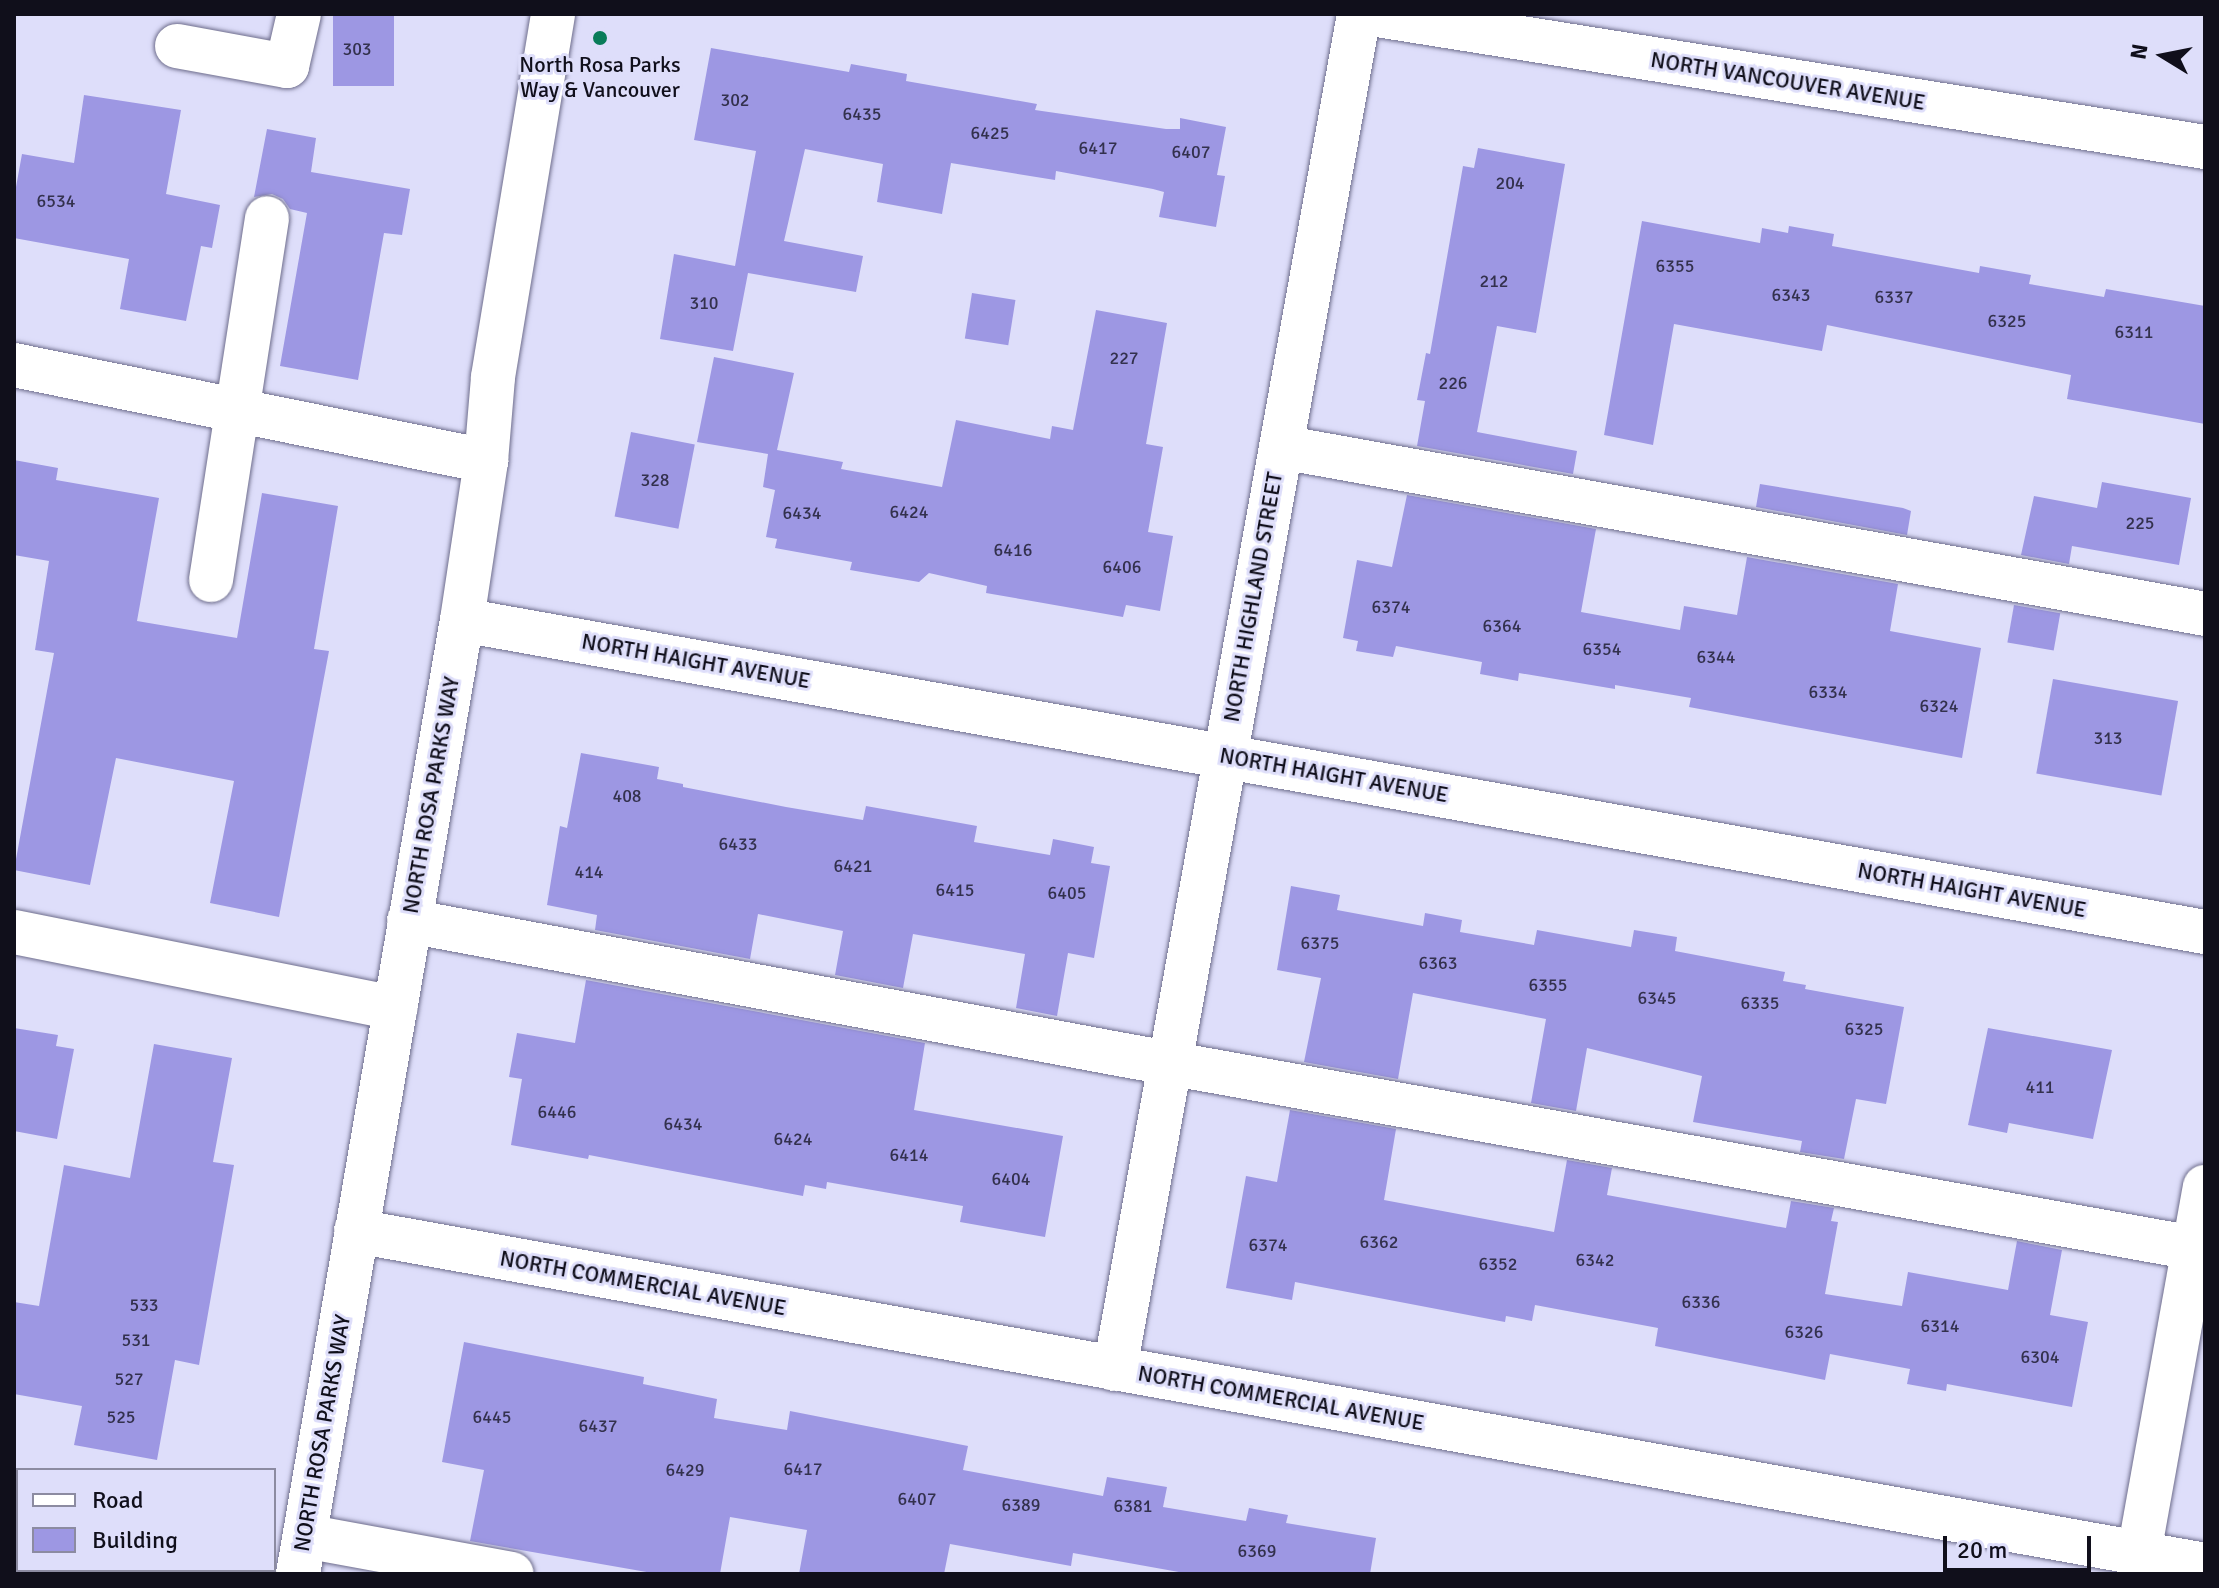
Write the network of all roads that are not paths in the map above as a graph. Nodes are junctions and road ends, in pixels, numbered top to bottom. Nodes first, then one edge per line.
1 (299, 14) edge
2 (553, 14) edge
3 (1359, 14) edge
4 (1371, 14) edge
5 (177, 46) dead end
6 (2205, 147) edge
7 (267, 218) dead end
8 (14, 365) edge
9 (239, 412) junction
10 (1281, 447) junction
11 (486, 461) junction
12 (211, 580) dead end
13 (2205, 614) edge
14 (462, 620) junction
15 (1225, 756) junction
16 (409, 921) junction
17 (14, 932) edge
18 (2205, 932) edge
19 (395, 1008) junction
20 (1171, 1061) junction
21 (2205, 1187) edge
22 (356, 1231) junction
23 (2200, 1249) edge
24 (1115, 1369) junction
25 (2139, 1553) junction
26 (294, 1562) edge
27 (2205, 1565) edge
28 (512, 1574) edge

1 - 5 street
2 - 11 street, NORTH ROSA PARKS WAY
3 - 10 street, NORTH HIGHLAND STREET
4 - 6 street, NORTH VANCOUVER AVENUE
7 - 9 street
8 - 9 street
9 - 11 street
9 - 12 street
10 - 13 street
10 - 15 street, NORTH HIGHLAND STREET
11 - 14 street, NORTH ROSA PARKS WAY
14 - 15 street, NORTH HAIGHT AVENUE
14 - 16 street, NORTH ROSA PARKS WAY
15 - 18 street, NORTH HAIGHT AVENUE
15 - 20 street, NORTH HIGHLAND STREET
16 - 19 street, NORTH ROSA PARKS WAY
16 - 20 street
17 - 19 street
19 - 22 street, NORTH ROSA PARKS WAY
20 - 23 street
20 - 24 street, NORTH HIGHLAND STREET
21 - 23 street
22 - 24 street, NORTH COMMERCIAL AVENUE
22 - 26 street, NORTH ROSA PARKS WAY
23 - 25 street
24 - 25 street, NORTH COMMERCIAL AVENUE
25 - 27 street, NORTH COMMERCIAL AVENUE
26 - 28 street

